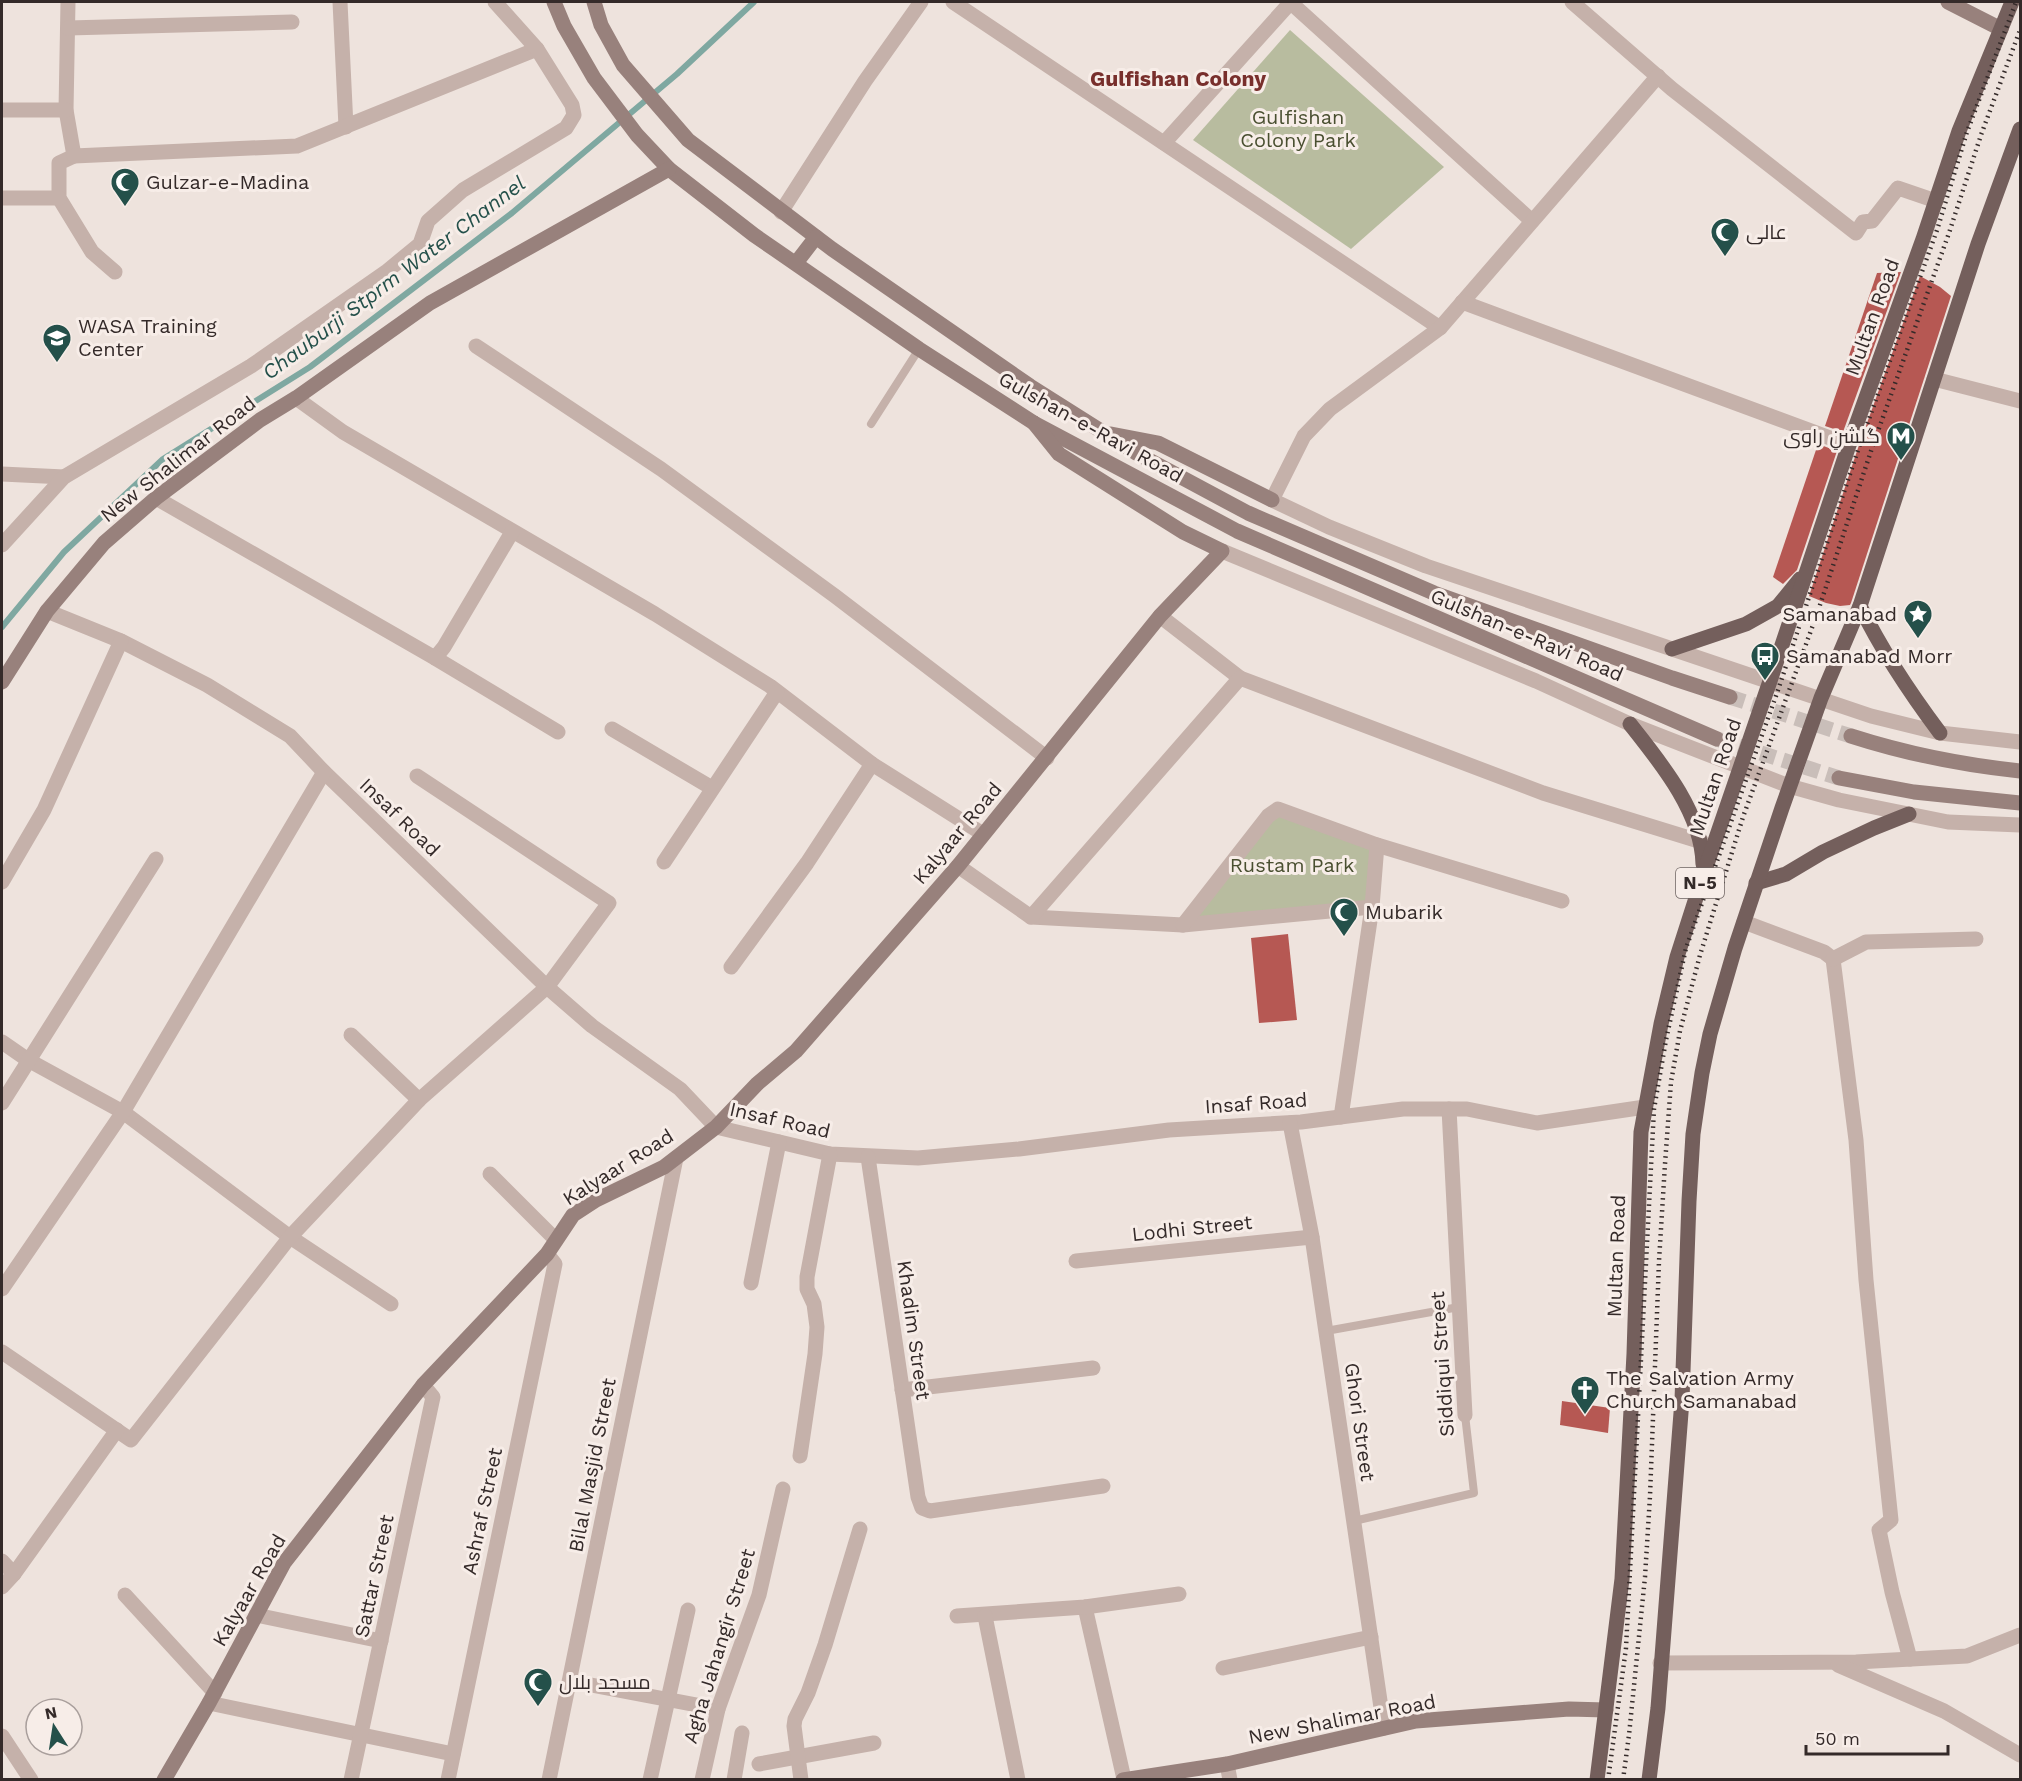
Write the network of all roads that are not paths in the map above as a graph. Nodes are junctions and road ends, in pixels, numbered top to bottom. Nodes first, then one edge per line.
1 (68, 2) edge
2 (340, 2) edge
3 (495, 2) edge
4 (554, 2) edge
5 (594, 2) edge
6 (921, 2) edge
7 (953, 2) edge
8 (1290, 2) edge
9 (1572, 2) edge
10 (1948, 2) edge
11 (2012, 2) edge
12 (292, 22) dead end
13 (68, 28) junction
14 (2001, 29) junction
15 (537, 49) junction
16 (1658, 76) junction
17 (2, 110) edge
18 (66, 110) junction
19 (346, 127) junction
20 (2020, 134) edge
21 (1164, 143) junction
22 (74, 156) junction
23 (669, 169) junction
24 (2, 198) edge
25 (58, 198) junction
26 (1936, 201) junction
27 (781, 212) junction
28 (1532, 221) junction
29 (816, 237) junction
30 (796, 263) junction
31 (115, 272) dead end
32 (1462, 302) junction
33 (1440, 328) junction
34 (476, 346) dead end
35 (919, 349) junction
36 (1934, 379) junction
37 (296, 398) junction
38 (2020, 401) edge
39 (1034, 423) junction
40 (870, 424) dead end
41 (1102, 432) junction
42 (1849, 445) junction
43 (2, 474) edge
44 (64, 477) junction
45 (156, 498) junction
46 (1272, 500) junction
47 (512, 532) junction
48 (2, 545) edge
49 (1222, 551) junction
50 (1807, 572) junction
51 (1860, 606) junction
52 (47, 611) junction
53 (1160, 616) junction
54 (121, 641) junction
55 (1672, 649) junction
56 (435, 658) junction
57 (1240, 678) junction
58 (1770, 681) junction
59 (2, 682) edge
60 (777, 692) junction
61 (1730, 697) tunnel mouth
62 (1821, 698) junction
63 (1630, 724) junction
64 (612, 729) dead end
65 (558, 732) dead end
66 (1940, 734) junction
67 (1851, 736) tunnel mouth
68 (1717, 739) tunnel mouth
69 (2020, 742) edge
70 (1047, 758) junction
71 (872, 764) junction
72 (1740, 768) junction
73 (2020, 771) edge
74 (324, 772) junction
75 (417, 776) dead end
76 (1839, 778) tunnel mouth
77 (1789, 786) junction
78 (712, 788) junction
79 (2020, 802) edge
80 (1909, 814) junction
81 (2020, 825) edge
82 (983, 834) junction
83 (1702, 842) junction
84 (1377, 845) junction
85 (156, 859) dead end
86 (664, 862) dead end
87 (958, 866) junction
88 (1704, 873) junction
89 (2, 882) edge
90 (1756, 883) junction
91 (1562, 901) dead end
92 (1372, 907) junction
93 (1031, 917) junction
94 (1744, 922) junction
95 (1183, 925) junction
96 (1976, 939) dead end
97 (1833, 958) junction
98 (731, 967) dead end
99 (547, 987) junction
100 (351, 1035) dead end
101 (2, 1042) edge
102 (28, 1060) junction
103 (419, 1100) junction
104 (2, 1103) edge
105 (1646, 1107) junction
106 (1449, 1109) junction
107 (123, 1112) junction
108 (1341, 1117) junction
109 (1290, 1123) junction
110 (716, 1127) junction
111 (779, 1142) junction
112 (830, 1154) junction
113 (868, 1157) junction
114 (676, 1158) junction
115 (490, 1174) dead end
116 (290, 1237) junction
117 (1312, 1237) junction
118 (556, 1240) junction
119 (547, 1254) junction
120 (1076, 1261) dead end
121 (751, 1283) dead end
122 (2, 1289) edge
123 (391, 1304) dead end
124 (1459, 1307) junction
125 (1326, 1331) junction
126 (2, 1352) edge
127 (1093, 1368) dead end
128 (423, 1385) junction
129 (902, 1390) junction
130 (1465, 1415) joint
131 (117, 1430) junction
132 (800, 1456) dead end
133 (1103, 1486) dead end
134 (783, 1489) dead end
135 (1354, 1521) junction
136 (860, 1529) dead end
137 (2, 1561) edge
138 (14, 1574) junction
139 (2, 1587) edge
140 (1179, 1594) dead end
141 (125, 1595) dead end
142 (1084, 1607) junction
143 (688, 1610) dead end
144 (256, 1615) junction
145 (957, 1616) dead end
146 (985, 1616) junction
147 (2020, 1635) edge
148 (1371, 1637) junction
149 (381, 1641) junction
150 (1910, 1659) junction
151 (1832, 1662) junction
152 (1660, 1663) junction
153 (1223, 1668) dead end
154 (570, 1681) junction
155 (212, 1698) junction
156 (668, 1701) junction
157 (718, 1709) junction
158 (1606, 1710) junction
159 (1384, 1728) junction
160 (742, 1733) dead end
161 (361, 1735) junction
162 (2, 1736) edge
163 (874, 1743) dead end
164 (453, 1754) junction
165 (2020, 1755) edge
166 (798, 1757) junction
167 (759, 1764) dead end
168 (1227, 1764) junction
169 (31, 1779) edge
170 (164, 1779) edge
171 (351, 1779) edge
172 (447, 1779) edge
173 (549, 1779) edge
174 (650, 1779) edge
175 (702, 1779) edge
176 (735, 1779) edge
177 (801, 1779) edge
178 (1018, 1779) edge
179 (1124, 1779) edge
180 (1230, 1779) edge
181 (1597, 1779) edge
182 (1649, 1779) edge

1 - 13 street
2 - 19 street
3 - 15 street
4 - 23 main road, Gulshan-e-Ravi Road
5 - 27 main road, Gulshan-e-Ravi Road
6 - 27 street
7 - 21 street
8 - 21 street
8 - 28 street
9 - 16 street
10 - 14 main road
11 - 14 main road, Multan Road / N-5
12 - 13 street
13 - 18 street
14 - 26 main road, Multan Road / N-5
15 - 19 street
15 - 44 street
16 - 26 street
16 - 28 street
17 - 18 street
18 - 22 street
19 - 22 street
20 - 36 main road, N-5
21 - 33 street
22 - 25 street
23 - 30 main road, Gulshan-e-Ravi Road
23 - 37 main road, New Shalimar Road
24 - 25 street
25 - 31 street
26 - 42 main road, Multan Road / N-5
27 - 29 main road, Gulshan-e-Ravi Road
28 - 32 street
29 - 30 main road
29 - 41 main road, Gulshan-e-Ravi Road
30 - 35 main road, Gulshan-e-Ravi Road
32 - 33 street
32 - 42 street
33 - 46 street
34 - 70 street
35 - 39 main road, Gulshan-e-Ravi Road
35 - 40 lane
36 - 38 street
36 - 51 main road, N-5
37 - 45 main road, New Shalimar Road
37 - 47 street
39 - 49 main road
39 - 68 main road, Gulshan-e-Ravi Road
41 - 46 main road
41 - 61 main road, Gulshan-e-Ravi Road
42 - 50 main road, Multan Road / N-5
43 - 44 street
44 - 48 street
45 - 52 main road, New Shalimar Road
45 - 56 street
46 - 55 street
47 - 56 street
47 - 60 street
49 - 53 main road, Kalyaar Road
49 - 63 street
50 - 55 main road
50 - 58 main road, Multan Road / N-5
51 - 62 main road, N-5
51 - 66 main road
52 - 54 street, Insaf Road
52 - 59 main road, New Shalimar Road
53 - 57 street
53 - 70 main road, Kalyaar Road
54 - 74 street, Insaf Road
54 - 89 street
55 - 58 street
56 - 65 street
57 - 83 street
57 - 93 street
58 - 62 street
58 - 72 main road, Multan Road / N-5
60 - 71 street
60 - 78 street
62 - 66 street
62 - 77 main road, N-5
63 - 72 street
63 - 83 main road
64 - 78 street
66 - 69 street
67 - 73 main road
70 - 82 main road, Kalyaar Road
71 - 82 street
71 - 98 street
72 - 77 street
72 - 88 main road, Multan Road / N-5
74 - 99 street, Insaf Road
74 - 107 street
75 - 99 street
76 - 79 main road
77 - 80 street
77 - 90 main road, N-5
78 - 86 street
80 - 81 street
80 - 90 main road
82 - 87 main road, Kalyaar Road
83 - 88 main road
84 - 91 street
84 - 92 street
84 - 95 street
85 - 102 street
87 - 93 street
87 - 110 main road, Kalyaar Road
88 - 105 main road, Multan Road / N-5
90 - 94 main road, N-5
92 - 95 street
92 - 108 street
93 - 95 street
94 - 97 street
94 - 152 main road, N-5
96 - 97 street
97 - 150 street
99 - 103 street
99 - 110 street, Insaf Road
100 - 103 street
101 - 102 street
102 - 104 street
102 - 107 street
103 - 116 street
105 - 106 street, Insaf Road
105 - 158 main road, Multan Road / N-5
106 - 108 street, Insaf Road
106 - 124 street, Siddiqui Street
107 - 116 street
107 - 122 street
108 - 109 street, Insaf Road
109 - 113 street, Insaf Road
109 - 117 street, Ghori Street
110 - 111 street, Insaf Road
110 - 114 main road, Kalyaar Road
111 - 112 street, Insaf Road
111 - 121 street
112 - 113 street, Insaf Road
112 - 132 street
113 - 129 street, Khadim Street
114 - 118 main road, Kalyaar Road
114 - 154 street, Bilal Masjid Street
115 - 118 street
116 - 123 street
116 - 131 street
117 - 120 street, Lodhi Street
117 - 125 street, Ghori Street
118 - 119 main road, Kalyaar Road
119 - 128 main road, Kalyaar Road
119 - 164 street, Ashraf Street
124 - 125 lane
124 - 130 street, Siddiqui Street
125 - 135 street, Ghori Street
126 - 131 street
127 - 129 street
128 - 144 main road, Kalyaar Road
128 - 149 street, Sattar Street
129 - 133 street, Khadim Street
130 - 135 lane, Siddiqui Street
131 - 138 street
134 - 157 street, Agha Jahangir Street
135 - 148 street, Ghori Street
136 - 166 street
137 - 138 street
138 - 139 street
140 - 142 street
141 - 155 street
142 - 146 street
142 - 179 street
143 - 156 street
144 - 149 street
144 - 155 main road, Kalyaar Road
145 - 146 street
146 - 178 street
147 - 150 street
148 - 153 street
148 - 159 street, Ghori Street
149 - 161 street, Sattar Street
150 - 151 street
151 - 152 street
151 - 165 street
152 - 182 main road, N-5
154 - 156 street
154 - 173 street, Bilal Masjid Street
155 - 161 street
155 - 170 main road, Kalyaar Road
156 - 157 street
156 - 174 street
157 - 175 street, Agha Jahangir Street
158 - 159 main road, New Shalimar Road
158 - 181 main road, Multan Road / N-5
159 - 168 main road, New Shalimar Road
160 - 176 street
161 - 164 street
161 - 171 street, Sattar Street
162 - 169 street
163 - 166 street
164 - 172 street, Ashraf Street
166 - 167 street
166 - 177 street
168 - 179 main road, New Shalimar Road
168 - 180 street

